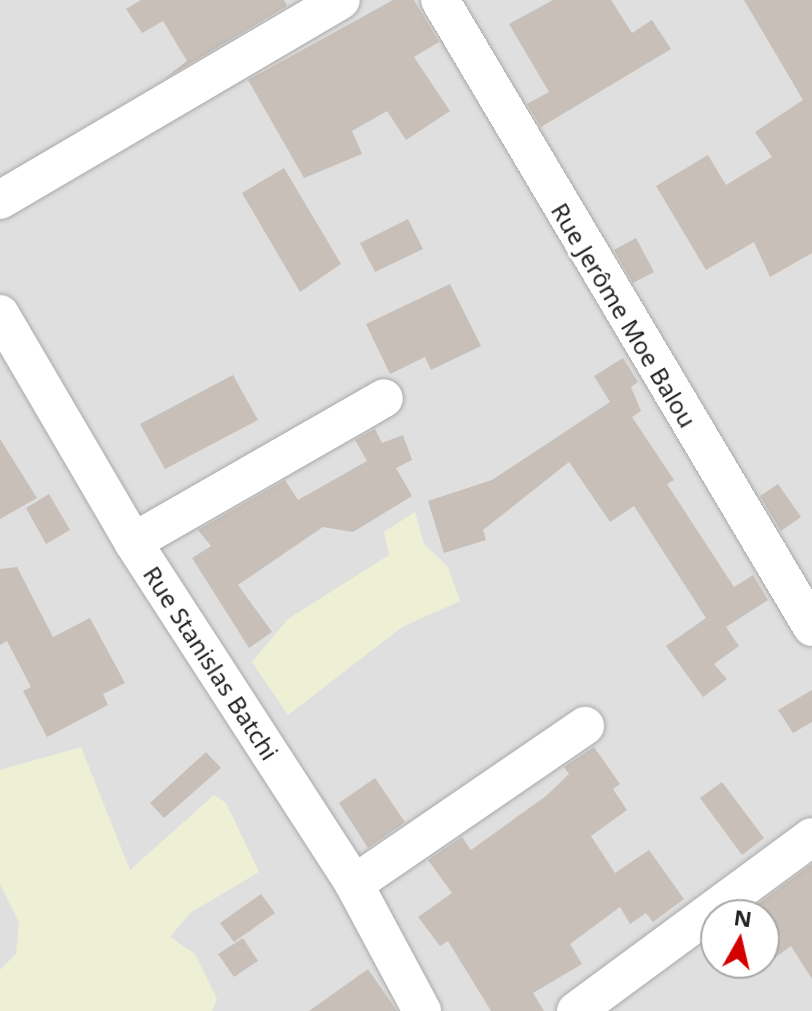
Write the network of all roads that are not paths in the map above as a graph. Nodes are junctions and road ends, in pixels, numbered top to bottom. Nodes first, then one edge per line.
1 (341, 0) edge
2 (440, 0) edge
3 (0, 200) edge
4 (0, 314) edge
5 (384, 398) dead end
6 (133, 542) junction
7 (808, 613) edge
8 (585, 726) dead end
9 (812, 837) edge
10 (354, 884) junction
11 (422, 1011) edge
12 (576, 1011) edge

1 - 3 street
2 - 7 street, Rue Jerôme Moe Balou
4 - 6 street, Rue Stanislas Batchi
5 - 6 street
6 - 10 street, Rue Stanislas Batchi
8 - 10 street
9 - 12 street
10 - 11 street, Rue Stanislas Batchi

